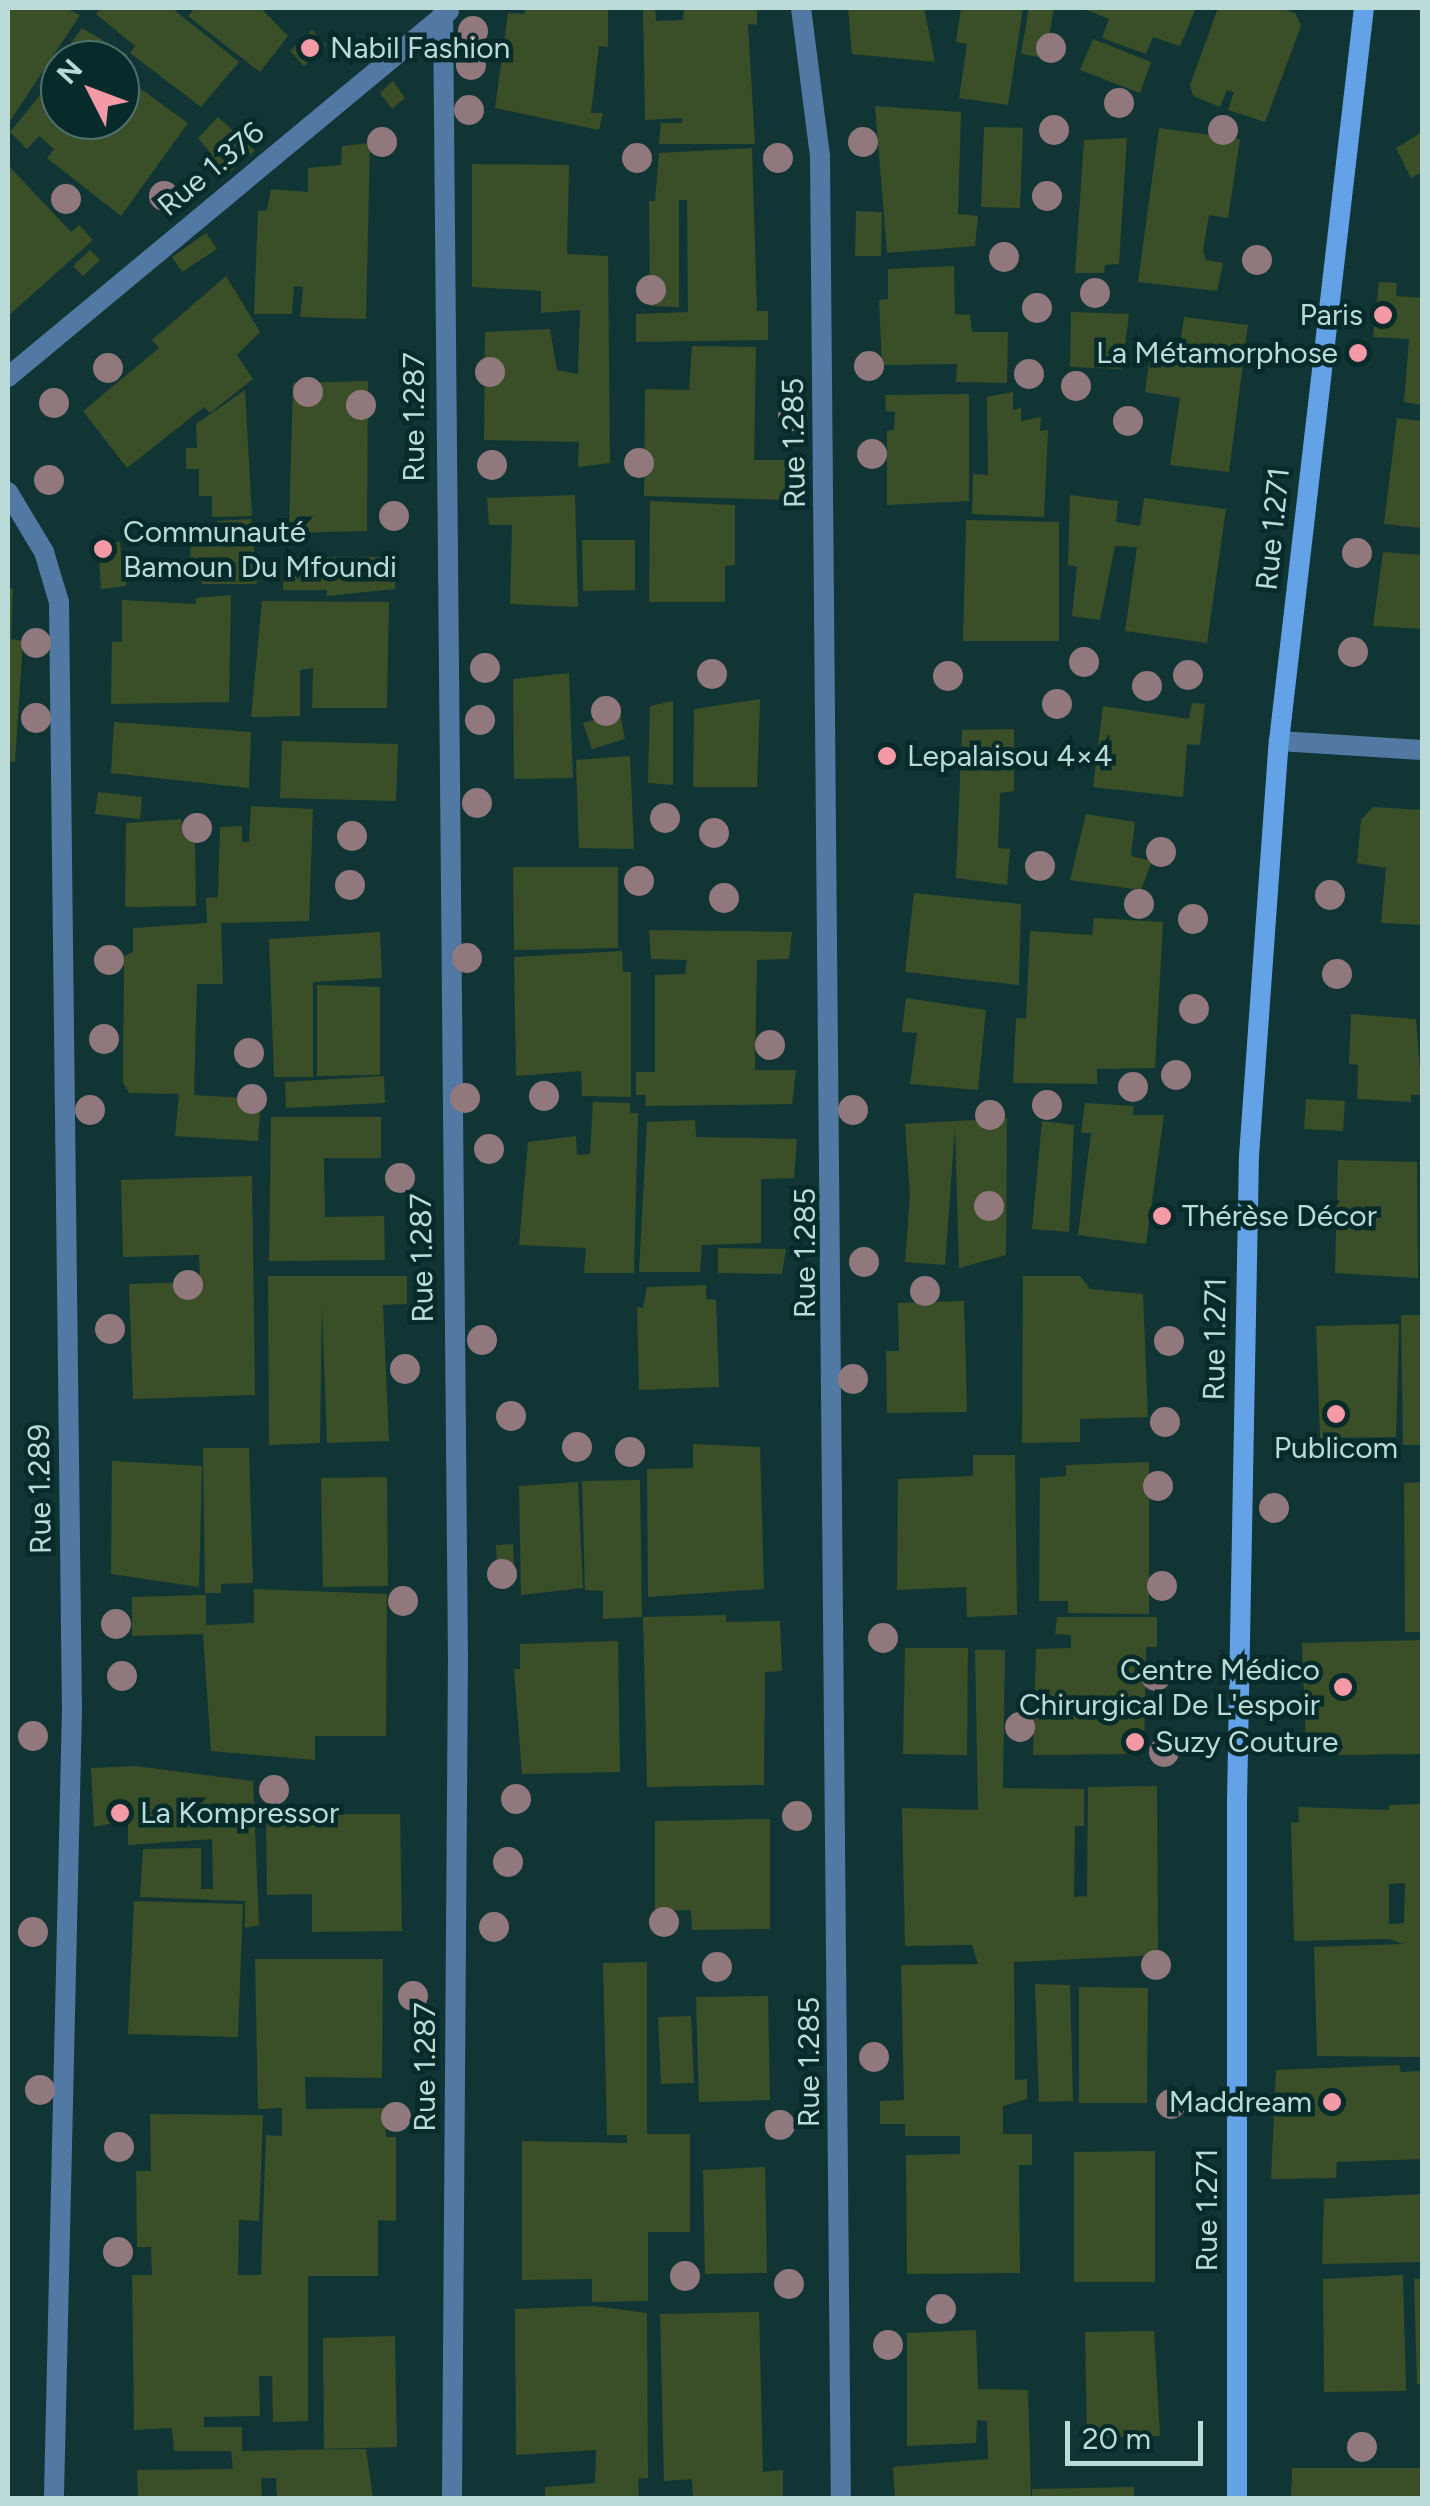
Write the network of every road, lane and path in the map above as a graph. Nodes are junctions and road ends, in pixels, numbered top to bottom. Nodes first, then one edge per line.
1 (801, 8) edge
2 (1364, 8) edge
3 (446, 10) edge
4 (8, 377) edge
5 (8, 492) edge
6 (1279, 741) junction
7 (1422, 750) edge
8 (54, 2498) edge
9 (452, 2498) edge
10 (841, 2498) edge
11 (1237, 2498) edge

1 - 10 street, Rue 1.285
2 - 6 street, Rue 1.271
3 - 4 street, Rue 1.376
3 - 9 street, Rue 1.287
5 - 8 street, Rue 1.289
6 - 7 street
6 - 11 street, Rue 1.271

